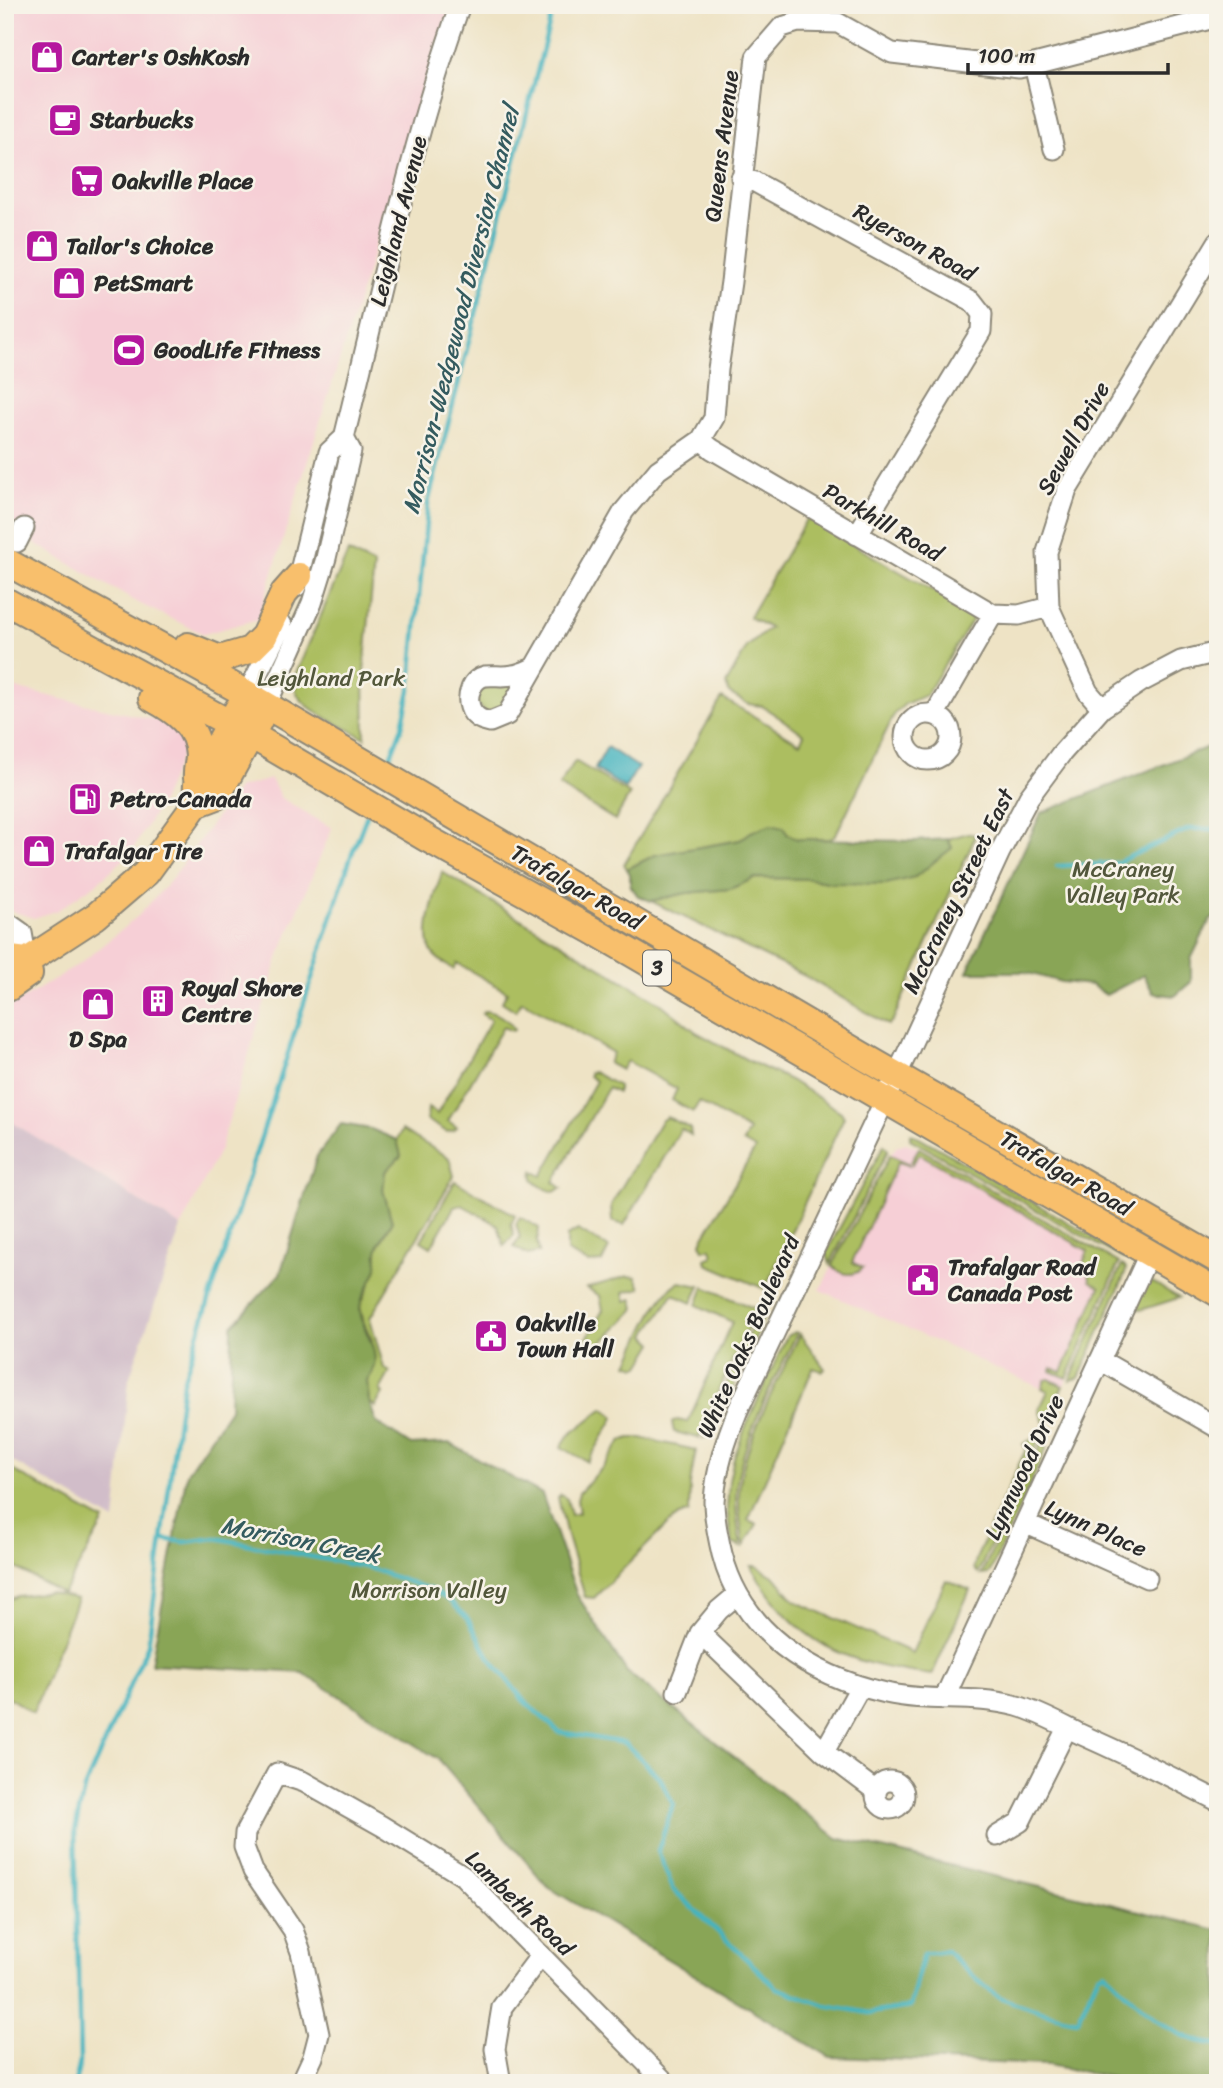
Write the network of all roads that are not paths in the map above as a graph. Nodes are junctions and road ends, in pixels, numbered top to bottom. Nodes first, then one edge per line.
1 (460, 5) edge
2 (1218, 17) edge
3 (1034, 65) junction
4 (1054, 149) dead end
5 (741, 178) junction
6 (1218, 242) edge
7 (344, 438) junction
8 (701, 440) junction
9 (857, 535) junction
10 (15, 544) edge
11 (299, 576) junction
12 (5, 601) edge
13 (1049, 607) junction
14 (993, 614) junction
15 (147, 639) junction
16 (1218, 652) edge
17 (129, 668) junction
18 (533, 668) dead end
19 (256, 700) junction
20 (1102, 708) junction
21 (935, 715) dead end
22 (241, 729) junction
23 (197, 794) junction
24 (5, 921) edge
25 (13, 958) edge
26 (5, 988) edge
27 (896, 1075) junction
28 (884, 1101) junction
29 (1149, 1254) junction
30 (1218, 1260) edge
31 (1218, 1293) edge
32 (1100, 1360) junction
33 (1218, 1428) edge
34 (1025, 1523) junction
35 (1147, 1578) dead end
36 (738, 1594) junction
37 (699, 1633) junction
38 (860, 1687) junction
39 (677, 1692) dead end
40 (944, 1699) junction
41 (1067, 1728) junction
42 (824, 1752) junction
43 (876, 1791) dead end
44 (1218, 1801) edge
45 (998, 1836) dead end
46 (541, 1955) junction
47 (301, 2083) edge
48 (501, 2083) edge
49 (666, 2083) edge

1 - 7 street, Leighland Avenue
2 - 3 street, Queens Avenue
3 - 4 street
3 - 5 street, Queens Avenue
5 - 8 street, Queens Avenue
5 - 9 street, Ryerson Road
6 - 13 street, Sewell Drive
7 - 11 street, Leighland Avenue
7 - 19 street, Leighland Avenue
8 - 9 street, Parkhill Road
8 - 18 street, Queens Avenue
9 - 14 street, Parkhill Road
10 - 15 main road, Trafalgar Road / 3
11 - 15 main road
11 - 19 street, Leighland Avenue
12 - 17 main road, Trafalgar Road / 3
13 - 14 street
13 - 20 street, Sewell Drive
14 - 21 street
15 - 19 main road, Trafalgar Road / 3
16 - 20 street, McCraney Street East
17 - 22 main road, Trafalgar Road / 3
17 - 23 main road
19 - 22 main road, Leighland Avenue
19 - 27 main road, Trafalgar Road / 3
20 - 27 street, McCraney Street East
22 - 23 main road, Leighland Avenue
22 - 28 main road, Trafalgar Road / 3
23 - 25 main road, Leighland Avenue
24 - 25 street
25 - 26 main road
27 - 28 street, White Oaks Boulevard
27 - 30 main road, Trafalgar Road / 3
28 - 29 main road, Trafalgar Road / 3
28 - 36 street, White Oaks Boulevard
29 - 31 main road, Trafalgar Road / 3
29 - 32 street, Lynnwood Drive
32 - 33 street
32 - 34 street, Lynnwood Drive
34 - 35 street, Lynn Place
34 - 40 street, Lynnwood Drive
36 - 37 street
36 - 38 street, White Oaks Boulevard
37 - 39 street
37 - 42 street
38 - 40 street, White Oaks Boulevard
38 - 42 street
40 - 41 street, White Oaks Boulevard
41 - 44 street, White Oaks Boulevard
41 - 45 street
42 - 43 street
46 - 47 street, Lambeth Road
46 - 48 street
46 - 49 street, Lambeth Road

